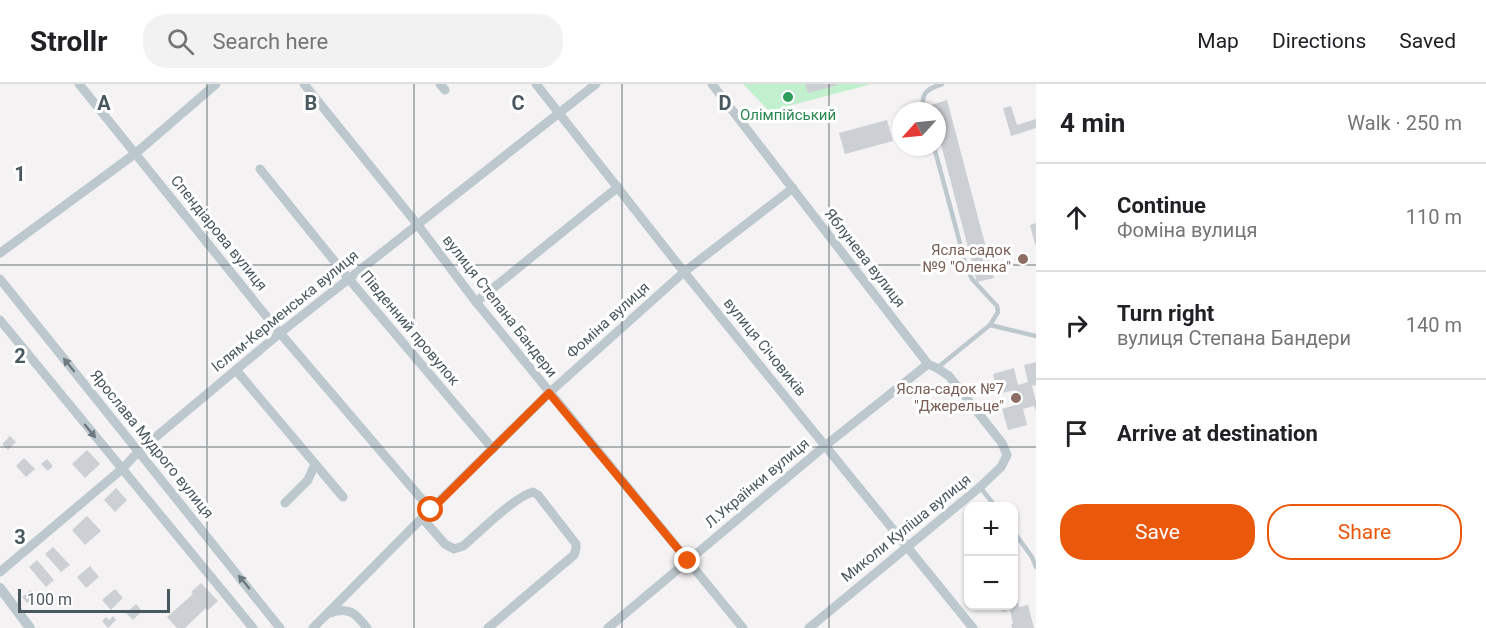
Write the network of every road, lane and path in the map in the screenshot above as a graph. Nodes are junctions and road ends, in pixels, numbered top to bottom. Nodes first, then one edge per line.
1 (79, 84) edge
2 (216, 84) edge
3 (304, 84) edge
4 (536, 84) edge
5 (596, 84) edge
6 (712, 84) edge
7 (942, 84) edge
8 (923, 102) edge
9 (560, 112) junction
10 (136, 153) junction
11 (936, 156) edge
12 (260, 169) dead end
13 (618, 187) junction
14 (793, 188) junction
15 (417, 224) junction
16 (0, 253) edge
17 (684, 272) junction
18 (348, 278) junction
19 (0, 279) edge
20 (476, 302) junction
21 (0, 320) edge
22 (990, 325) junction
23 (280, 333) junction
24 (1036, 336) edge
25 (933, 366) junction
26 (236, 370) junction
27 (549, 393) junction
28 (1002, 442) joint
29 (826, 445) junction
30 (493, 449) junction
31 (139, 451) junction
32 (315, 464) junction
33 (122, 469) junction
34 (980, 487) junction
35 (343, 497) dead end
36 (991, 502) edge
37 (285, 503) dead end
38 (431, 510) junction
39 (422, 518) junction
40 (1018, 538) edge
41 (907, 546) junction
42 (688, 561) junction
43 (1036, 567) edge
44 (0, 572) edge
45 (0, 588) edge
46 (328, 614) junction
47 (30, 628) edge
48 (253, 628) edge
49 (280, 628) edge
50 (313, 628) edge
51 (367, 628) edge
52 (488, 628) edge
53 (608, 628) edge
54 (743, 628) edge
55 (809, 628) edge
56 (973, 628) edge

1 - 10 street, Спендіарова вулиця
2 - 10 street
3 - 15 street, вулиця Степана Бандери
4 - 9 street, вулиця Січовиків
5 - 9 street, Іслям-Керменська вулиця
6 - 14 street, Яблунева вулиця
7 - 8 lane
9 - 13 street, вулиця Січовиків
9 - 15 street, Іслям-Керменська вулиця
10 - 16 street
10 - 23 street, Спендіарова вулиця
11 - 22 lane
12 - 18 street, Південний провулок
13 - 17 street, вулиця Січовиків
13 - 20 street
14 - 17 street, Фоміна вулиця
14 - 25 street, Яблунева вулиця
15 - 18 street, Іслям-Керменська вулиця
15 - 20 street, вулиця Степана Бандери
17 - 27 street, Фоміна вулиця
17 - 29 street, вулиця Січовиків
18 - 23 street, Іслям-Керменська вулиця
18 - 30 street, Південний провулок
31 -> 19 street, Ярослава Мудрого вулиця
20 - 27 street, вулиця Степана Бандери
21 -> 33 street
22 - 24 lane
22 - 25 lane
23 - 26 street, Іслям-Керменська вулиця
23 - 38 street, Спендіарова вулиця
25 - 28 street, Яблунева вулиця
25 - 29 street, Л.Українки вулиця
26 - 31 street, Іслям-Керменська вулиця
26 - 32 street
27 - 30 street, Фоміна вулиця
27 - 42 street, вулиця Степана Бандери
28 - 34 street, Миколи Куліша вулиця
29 - 41 street, вулиця Січовиків
29 - 42 street, Л.Українки вулиця
30 - 38 street, Фоміна вулиця
31 - 33 street, Іслям-Керменська вулиця
49 -> 31 street, Ярослава Мудрого вулиця
32 - 35 street
32 - 37 street
33 - 44 street, Іслям-Керменська вулиця
33 - 48 street
34 - 36 lane
34 - 41 street, Миколи Куліша вулиця
38 - 39 street, Фоміна вулиця
39 - 46 street, Фоміна вулиця
39 - 52 street
40 - 43 lane
41 - 55 street, Миколи Куліша вулиця
41 - 56 street, вулиця Січовиків
42 - 53 street, Л.Українки вулиця
42 - 54 street, вулиця Степана Бандери
45 - 47 street
46 - 50 street
46 - 51 street

